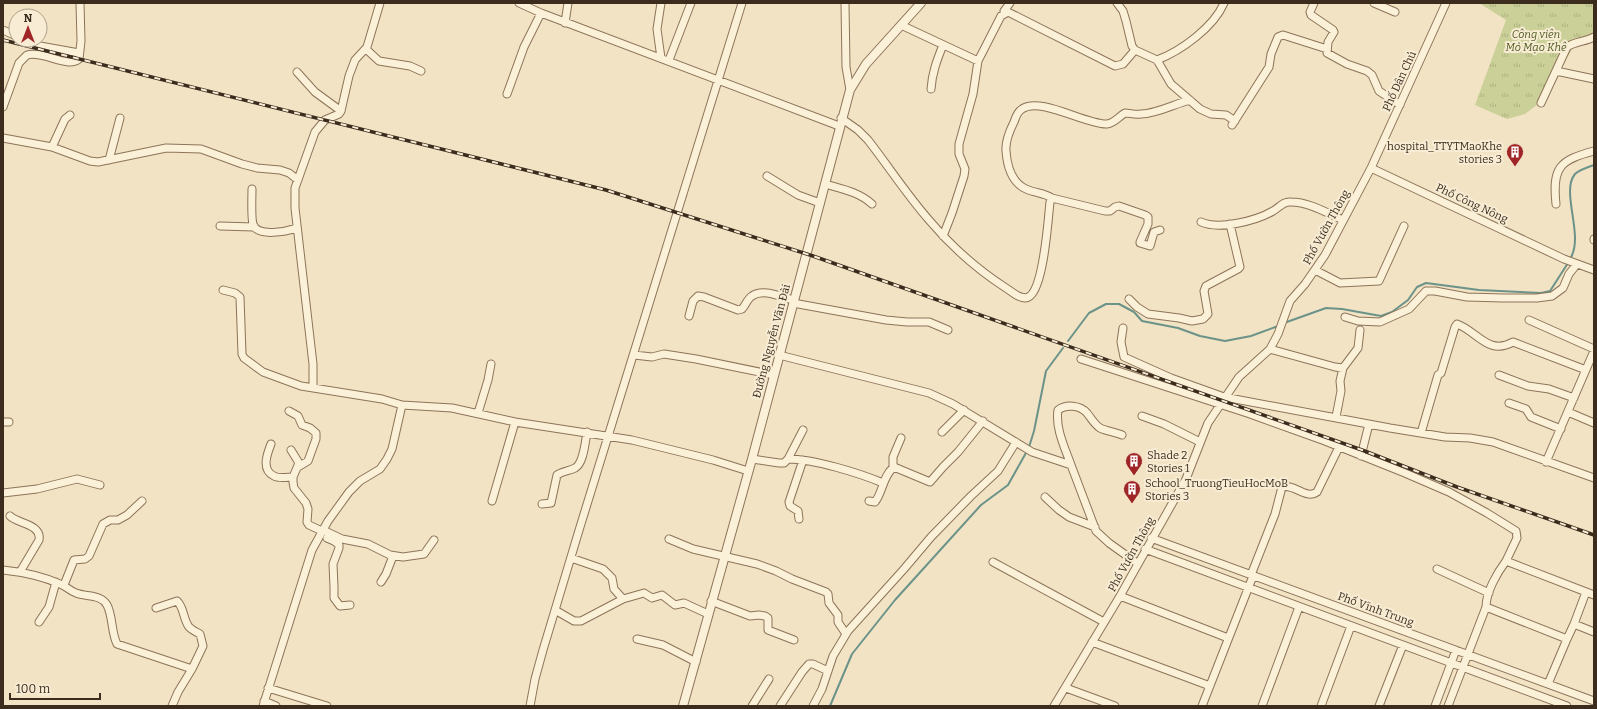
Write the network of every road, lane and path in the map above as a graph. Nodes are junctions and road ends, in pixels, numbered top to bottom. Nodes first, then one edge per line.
1 (80, 3) edge
2 (380, 3) edge
3 (519, 3) edge
4 (568, 3) edge
5 (661, 3) edge
6 (691, 3) edge
7 (742, 3) edge
8 (846, 3) edge
9 (921, 3) edge
10 (1010, 3) edge
11 (1116, 3) edge
12 (1224, 3) edge
13 (1314, 3) edge
14 (1374, 3) edge
15 (1446, 3) edge
16 (1395, 12) dead end
17 (541, 13) junction
18 (1004, 14) junction
19 (565, 23) junction
20 (901, 26) junction
21 (1594, 37) edge
22 (943, 45) junction
23 (48, 48) edge
24 (366, 49) junction
25 (1135, 50) junction
26 (1327, 50) junction
27 (79, 53) junction
28 (661, 58) junction
29 (669, 60) junction
30 (1157, 60) junction
31 (978, 61) junction
32 (421, 71) dead end
33 (1556, 71) junction
34 (297, 72) dead end
35 (718, 79) junction
36 (1594, 80) edge
37 (932, 89) dead end
38 (850, 90) junction
39 (507, 94) dead end
40 (1190, 100) junction
41 (1541, 103) dead end
42 (1400, 104) junction
43 (3, 107) edge
44 (341, 111) junction
45 (70, 115) dead end
46 (120, 118) dead end
47 (840, 122) junction
48 (3, 138) edge
49 (52, 147) junction
50 (1594, 150) edge
51 (109, 160) junction
52 (1371, 168) junction
53 (767, 176) dead end
54 (298, 180) junction
55 (825, 184) junction
56 (252, 189) dead end
57 (1052, 198) junction
58 (820, 203) junction
59 (872, 204) dead end
60 (1556, 204) dead end
61 (1344, 220) junction
62 (1201, 222) dead end
63 (1230, 224) junction
64 (220, 226) dead end
65 (1404, 226) dead end
66 (254, 227) junction
67 (297, 228) junction
68 (1160, 230) dead end
69 (944, 236) junction
70 (1576, 264) junction
71 (1315, 270) junction
72 (1594, 270) edge
73 (223, 290) dead end
74 (1129, 299) dead end
75 (793, 301) junction
76 (688, 316) dead end
77 (1345, 317) dead end
78 (1529, 320) dead end
79 (1123, 328) dead end
80 (948, 330) dead end
81 (1360, 330) dead end
82 (1270, 349) junction
83 (1594, 350) edge
84 (634, 354) junction
85 (779, 354) junction
86 (1081, 359) dead end
87 (491, 364) dead end
88 (1343, 368) junction
89 (1586, 370) junction
90 (774, 375) junction
91 (1499, 375) dead end
92 (313, 388) junction
93 (1224, 397) junction
94 (1574, 398) junction
95 (1509, 403) dead end
96 (402, 405) junction
97 (1219, 405) junction
98 (964, 410) junction
99 (289, 411) dead end
100 (1568, 412) junction
101 (478, 413) junction
102 (1142, 416) dead end
103 (1336, 417) junction
104 (983, 421) junction
105 (515, 422) junction
106 (1594, 422) edge
107 (1369, 424) junction
108 (1561, 429) junction
109 (803, 430) dead end
110 (587, 432) junction
111 (942, 432) dead end
112 (1421, 434) junction
113 (1122, 435) dead end
114 (609, 436) junction
115 (902, 438) dead end
116 (1016, 442) junction
117 (1200, 442) junction
118 (271, 444) dead end
119 (1339, 447) junction
120 (291, 450) dead end
121 (1361, 456) junction
122 (752, 459) junction
123 (788, 459) junction
124 (802, 460) junction
125 (1546, 462) junction
126 (1071, 465) junction
127 (298, 467) junction
128 (893, 467) junction
129 (748, 471) junction
130 (293, 477) junction
131 (1594, 478) edge
132 (883, 483) junction
133 (100, 484) dead end
134 (3, 493) edge
135 (1045, 497) dead end
136 (492, 500) dead end
137 (142, 501) dead end
138 (870, 501) dead end
139 (542, 504) dead end
140 (10, 516) dead end
141 (799, 519) dead end
142 (1094, 527) junction
143 (321, 532) junction
144 (1151, 538) junction
145 (669, 539) dead end
146 (434, 540) dead end
147 (1145, 549) junction
148 (393, 556) junction
149 (724, 557) junction
150 (571, 558) junction
151 (993, 562) dead end
152 (1506, 562) junction
153 (1138, 564) junction
154 (1437, 568) dead end
155 (3, 570) edge
156 (20, 572) junction
157 (1252, 575) junction
158 (56, 582) junction
159 (381, 582) dead end
160 (64, 585) junction
161 (1248, 588) junction
162 (1586, 592) junction
163 (1489, 593) junction
164 (1594, 595) edge
165 (1120, 596) junction
166 (623, 600) junction
167 (712, 601) junction
168 (350, 605) dead end
169 (1299, 607) junction
170 (1486, 607) junction
171 (156, 608) dead end
172 (555, 610) junction
173 (708, 614) junction
174 (39, 622) dead end
175 (1104, 622) junction
176 (1574, 624) junction
177 (1351, 626) junction
178 (1594, 632) edge
179 (846, 634) junction
180 (1228, 638) junction
181 (637, 639) dead end
182 (1567, 639) junction
183 (794, 640) dead end
184 (1092, 642) junction
185 (1403, 645) junction
186 (1456, 650) junction
187 (1468, 655) junction
188 (696, 662) junction
189 (1451, 663) junction
190 (1462, 667) junction
191 (192, 669) junction
192 (828, 671) junction
193 (769, 679) dead end
194 (1548, 684) junction
195 (1210, 686) junction
196 (268, 688) junction
197 (1066, 688) junction
198 (1594, 701) edge
199 (263, 704) edge
200 (172, 706) edge
201 (276, 706) edge
202 (327, 706) edge
203 (530, 706) edge
204 (683, 706) edge
205 (752, 706) edge
206 (780, 706) edge
207 (813, 706) edge
208 (1054, 706) edge
209 (1115, 706) edge
210 (1202, 706) edge
211 (1262, 706) edge
212 (1321, 706) edge
213 (1380, 706) edge
214 (1435, 706) edge
215 (1448, 706) edge
216 (1567, 706) edge

1 - 27 street
2 - 24 street
3 - 17 street
4 - 19 street
5 - 28 street
6 - 29 street
7 - 35 street
8 - 38 street
9 - 20 street, Đường Nguyễn Văn Đài
10 - 18 street
11 - 25 street
12 - 30 street
13 - 26 street
14 - 16 street
15 - 42 street, Phố Dân Chủ
17 - 19 street
17 - 39 street
18 - 25 street
18 - 31 street
19 - 28 street
20 - 22 street
20 - 38 street, Đường Nguyễn Văn Đài
21 - 33 street
22 - 31 street
22 - 37 street
23 - 27 street
24 - 32 street
24 - 44 street
25 - 30 street
26 - 40 street
26 - 42 street
27 - 43 street
28 - 29 street
29 - 35 street
30 - 40 street
31 - 69 street
33 - 36 street
33 - 41 street
34 - 44 street
35 - 47 street
35 - 84 street
38 - 47 street, Đường Nguyễn Văn Đài
40 - 57 street
42 - 52 street, Phố Dân Chủ
44 - 54 street
45 - 49 street
46 - 51 street
47 - 55 street, Đường Nguyễn Văn Đài
47 - 69 street
48 - 49 street
49 - 51 street
50 - 60 street
51 - 54 street
52 - 61 street, Phố Vườn Thông
52 - 70 street, Phố Công Nông
53 - 58 street
54 - 67 street
55 - 58 street, Đường Nguyễn Văn Đài
55 - 59 street
56 - 66 street
57 - 68 street
57 - 69 street
58 - 75 street, Đường Nguyễn Văn Đài
61 - 63 street
61 - 71 street, Phố Vườn Thông
62 - 63 street
63 - 74 street
64 - 66 street
65 - 71 street
66 - 67 street
67 - 92 street
70 - 72 street
70 - 77 street
71 - 82 street, Phố Vườn Thông
73 - 92 street
75 - 76 street
75 - 80 street
75 - 85 street, Đường Nguyễn Văn Đài
78 - 83 street
79 - 93 street
81 - 88 street
82 - 88 street
82 - 93 street, Phố Vườn Thông
83 - 89 street
84 - 90 street
84 - 114 street
85 - 90 street, Đường Nguyễn Văn Đài
85 - 98 street
86 - 97 street
87 - 101 street
88 - 103 street
89 - 94 street
89 - 112 street
90 - 122 street, Đường Nguyễn Văn Đài
91 - 94 street
92 - 96 street
93 - 97 street, Phố Vườn Thông
93 - 103 street
94 - 100 street
95 - 108 street
96 - 101 street
96 - 143 street
97 - 117 street, Phố Vườn Thông
97 - 119 street
98 - 104 street
98 - 111 street
99 - 127 street
100 - 106 street
100 - 108 street
101 - 105 street
102 - 117 street
103 - 107 street
104 - 116 street
104 - 128 street
105 - 110 street
105 - 136 street
107 - 112 street
107 - 121 street
108 - 125 street
109 - 123 street
110 - 114 street
110 - 139 street
112 - 125 street
113 - 126 street
114 - 129 street
114 - 150 street
115 - 128 street
116 - 126 street
116 - 179 street
117 - 144 street, Phố Vườn Thông
118 - 130 street
119 - 121 street
119 - 157 street
120 - 127 street
121 - 152 street
122 - 123 street
122 - 129 street, Đường Nguyễn Văn Đài
123 - 124 street
124 - 132 street
124 - 141 street
125 - 131 street
126 - 142 street
127 - 130 street
128 - 132 street
129 - 149 street, Đường Nguyễn Văn Đài
130 - 143 street
132 - 138 street
133 - 134 street
135 - 142 street
137 - 160 street
140 - 156 street
142 - 153 street
143 - 148 street
143 - 168 street
143 - 196 street
144 - 147 street, Phố Vườn Thông
144 - 157 street, Phố Vĩnh Trung
145 - 149 street
146 - 148 street
147 - 153 street, Phố Vườn Thông
147 - 161 street
148 - 159 street
149 - 167 street, Đường Nguyễn Văn Đài
149 - 179 street
150 - 166 street
150 - 172 street
151 - 175 street
152 - 162 street
152 - 163 street
153 - 165 street, Phố Vườn Thông
154 - 163 street
155 - 156 street
156 - 158 street
157 - 161 street
157 - 186 street, Phố Vĩnh Trung
158 - 160 street
158 - 174 street
160 - 191 street
161 - 169 street
161 - 180 street
162 - 164 street
162 - 176 street
163 - 170 street
165 - 175 street, Phố Vườn Thông
165 - 180 street
166 - 172 street
166 - 173 street
167 - 173 street, Đường Nguyễn Văn Đài
167 - 183 street
169 - 177 street
169 - 211 street
170 - 182 street
170 - 187 street
171 - 191 street
172 - 203 street
173 - 188 street, Đường Nguyễn Văn Đài
175 - 184 street, Phố Vườn Thông
176 - 178 street
176 - 182 street
177 - 185 street
177 - 212 street
179 - 192 street
180 - 195 street
181 - 188 street
182 - 194 street
184 - 195 street
184 - 197 street, Phố Vườn Thông
185 - 189 street
185 - 213 street
186 - 187 street, Phố Vĩnh Trung
186 - 189 street
187 - 190 street
187 - 194 street, Phố Vĩnh Trung
188 - 204 street, Đường Nguyễn Văn Đài
189 - 190 street
189 - 214 street
190 - 215 street
190 - 216 street
191 - 200 street
192 - 206 street
192 - 207 street
193 - 205 street
194 - 198 street, Phố Vĩnh Trung
195 - 210 street
196 - 199 street
196 - 202 street
197 - 208 street, Phố Vườn Thông
197 - 209 street
199 - 201 street

